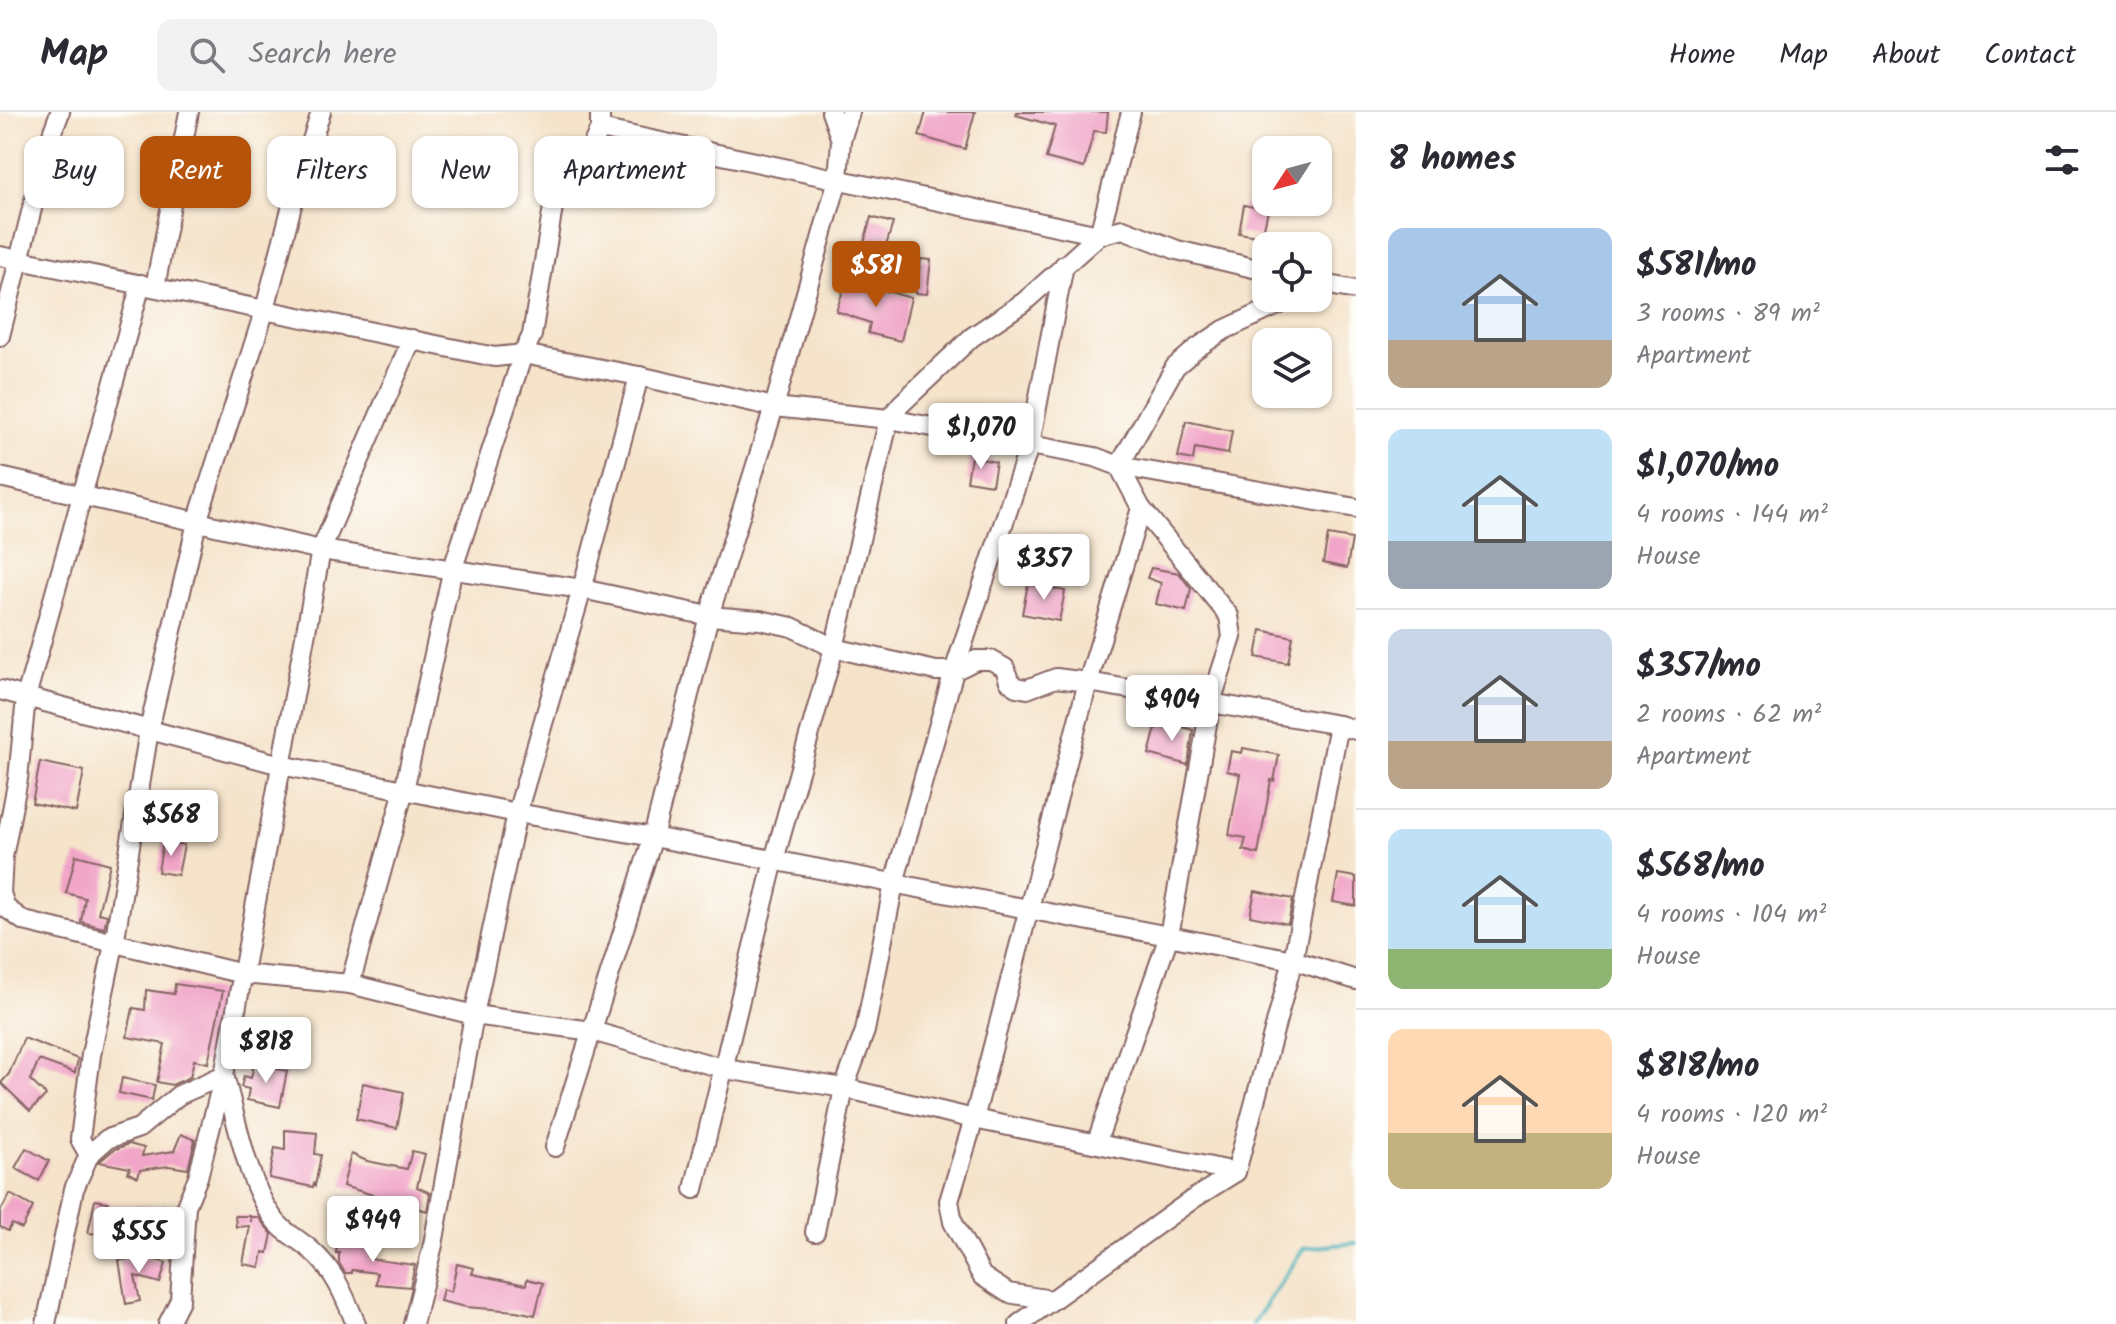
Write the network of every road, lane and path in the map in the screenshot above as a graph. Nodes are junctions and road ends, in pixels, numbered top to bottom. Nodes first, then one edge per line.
1 (60, 112) edge
2 (189, 112) edge
3 (321, 112) edge
4 (831, 112) edge
5 (850, 112) edge
6 (1131, 112) edge
7 (600, 121) edge
8 (841, 140) junction
9 (838, 179) junction
10 (1099, 235) junction
11 (0, 256) edge
12 (21, 259) junction
13 (1064, 264) junction
14 (1252, 268) edge
15 (148, 286) junction
16 (1332, 287) edge
17 (1356, 290) edge
18 (265, 309) junction
19 (1263, 312) edge
20 (0, 336) edge
21 (412, 339) junction
22 (523, 354) junction
23 (639, 376) junction
24 (774, 407) junction
25 (889, 419) junction
26 (1030, 444) junction
27 (1119, 466) junction
28 (0, 477) edge
29 (84, 496) junction
30 (1141, 508) junction
31 (1356, 508) edge
32 (197, 522) junction
33 (321, 550) junction
34 (453, 568) junction
35 (582, 589) junction
36 (709, 616) junction
37 (834, 648) junction
38 (954, 671) junction
39 (1088, 682) junction
40 (0, 690) edge
41 (26, 697) junction
42 (1211, 702) junction
43 (1348, 727) edge
44 (149, 730) junction
45 (281, 765) junction
46 (404, 790) junction
47 (517, 813) junction
48 (653, 837) junction
49 (774, 860) junction
50 (894, 883) junction
51 (1028, 909) junction
52 (1169, 936) junction
53 (114, 944) junction
54 (1293, 960) junction
55 (243, 974) junction
56 (1356, 980) edge
57 (350, 984) junction
58 (474, 1015) junction
59 (592, 1031) junction
60 (725, 1069) junction
61 (224, 1075) junction
62 (844, 1088) junction
63 (974, 1119) junction
64 (1097, 1141) junction
65 (555, 1147) dead end
66 (89, 1155) junction
67 (1236, 1172) junction
68 (694, 1189) dead end
69 (815, 1232) dead end
70 (1052, 1300) junction
71 (46, 1324) edge
72 (168, 1324) edge
73 (356, 1324) edge
74 (413, 1324) edge
75 (1019, 1324) edge

1 - 12 street
2 - 15 street
3 - 18 street
4 - 8 street
5 - 8 street
6 - 10 street
7 - 9 street
7 - 22 street
8 - 9 street
9 - 10 street
9 - 24 street
10 - 13 street
10 - 14 street
11 - 12 street
12 - 15 street
12 - 20 street
13 - 25 street
13 - 26 street
15 - 18 street
15 - 29 street
16 - 17 street
18 - 21 street
18 - 32 street
19 - 27 street
21 - 22 street
21 - 33 street
22 - 23 street
22 - 34 street
23 - 24 street
23 - 35 street
24 - 25 street
24 - 36 street
25 - 26 street
25 - 37 street
26 - 27 street
26 - 38 street
27 - 30 street
27 - 31 street
28 - 29 street
29 - 32 street
29 - 41 street
30 - 39 street
30 - 42 street
32 - 33 street
32 - 44 street
33 - 34 street
33 - 45 street
34 - 35 street
34 - 46 street
35 - 36 street
35 - 47 street
36 - 37 street
36 - 48 street
37 - 38 street
37 - 49 street
38 - 39 street
38 - 50 street
39 - 42 street
39 - 51 street
40 - 41 street
41 - 44 street
41 - 53 street
42 - 43 street
42 - 52 street
43 - 54 street
44 - 45 street
44 - 53 street
45 - 46 street
45 - 55 street
46 - 47 street
46 - 57 street
47 - 48 street
47 - 58 street
48 - 49 street
48 - 59 street
49 - 50 street
49 - 60 street
50 - 51 street
50 - 62 street
51 - 52 street
51 - 63 street
52 - 54 street
52 - 64 street
53 - 55 street
53 - 66 street
54 - 56 street
54 - 67 street
55 - 57 street
55 - 61 street
57 - 58 street
58 - 59 street
58 - 74 street
59 - 60 street
59 - 65 street
60 - 62 street
60 - 68 street
61 - 66 street
61 - 72 street
61 - 73 street
62 - 63 street
62 - 69 street
63 - 64 street
63 - 70 street
64 - 67 street
66 - 71 street
67 - 70 street
70 - 75 street

